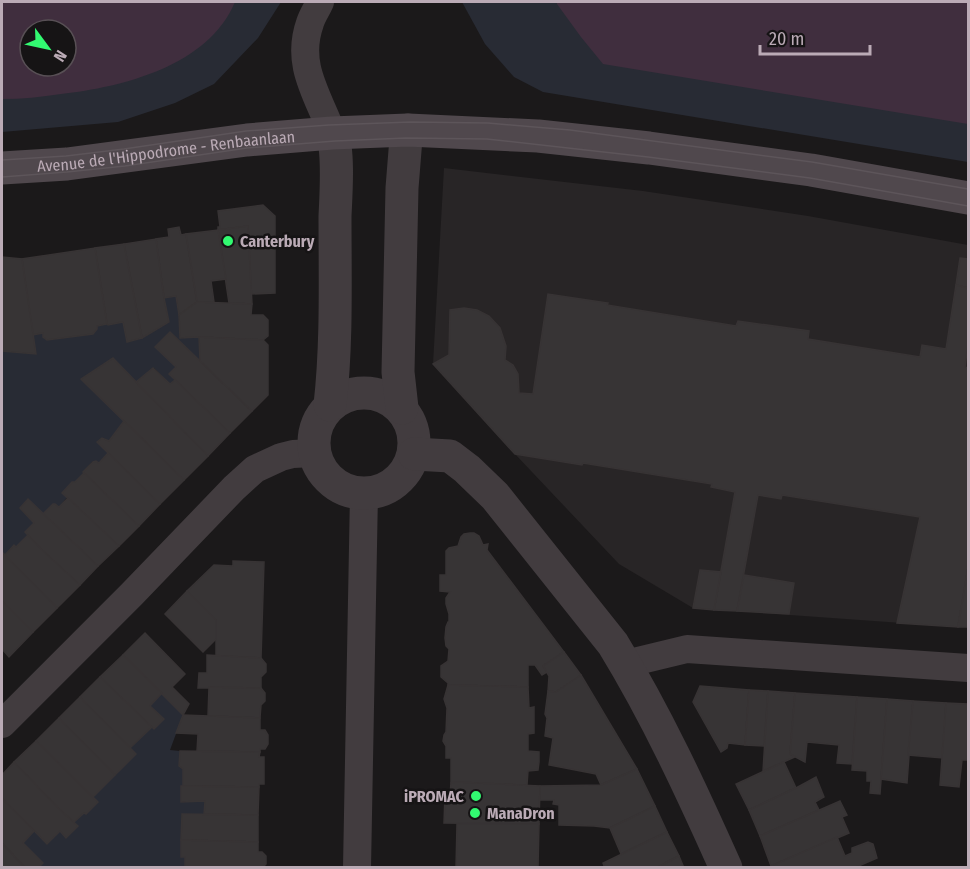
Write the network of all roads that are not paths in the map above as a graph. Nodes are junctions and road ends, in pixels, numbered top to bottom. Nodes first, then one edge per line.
1 (320, 2) edge
2 (408, 130) junction
3 (332, 133) junction
4 (2, 168) edge
5 (969, 198) edge
6 (330, 405) junction
7 (402, 408) junction
8 (314, 453) junction
9 (414, 454) junction
10 (364, 493) junction
11 (625, 664) junction
12 (969, 668) edge
13 (2, 724) edge
14 (357, 867) edge
15 (726, 867) edge

1 - 3 street
2 - 3 main road, Avenue de l'Hippodrome - Renbaanlaan
2 - 5 main road, Avenue de l'Hippodrome - Renbaanlaan
2 - 7 street
3 - 4 main road, Avenue de l'Hippodrome - Renbaanlaan
3 - 6 street
6 - 7 street
6 - 8 street
7 - 9 street
8 - 10 street
8 - 13 street
9 - 10 street
9 - 11 street
10 - 14 street
11 - 12 street
11 - 15 street

